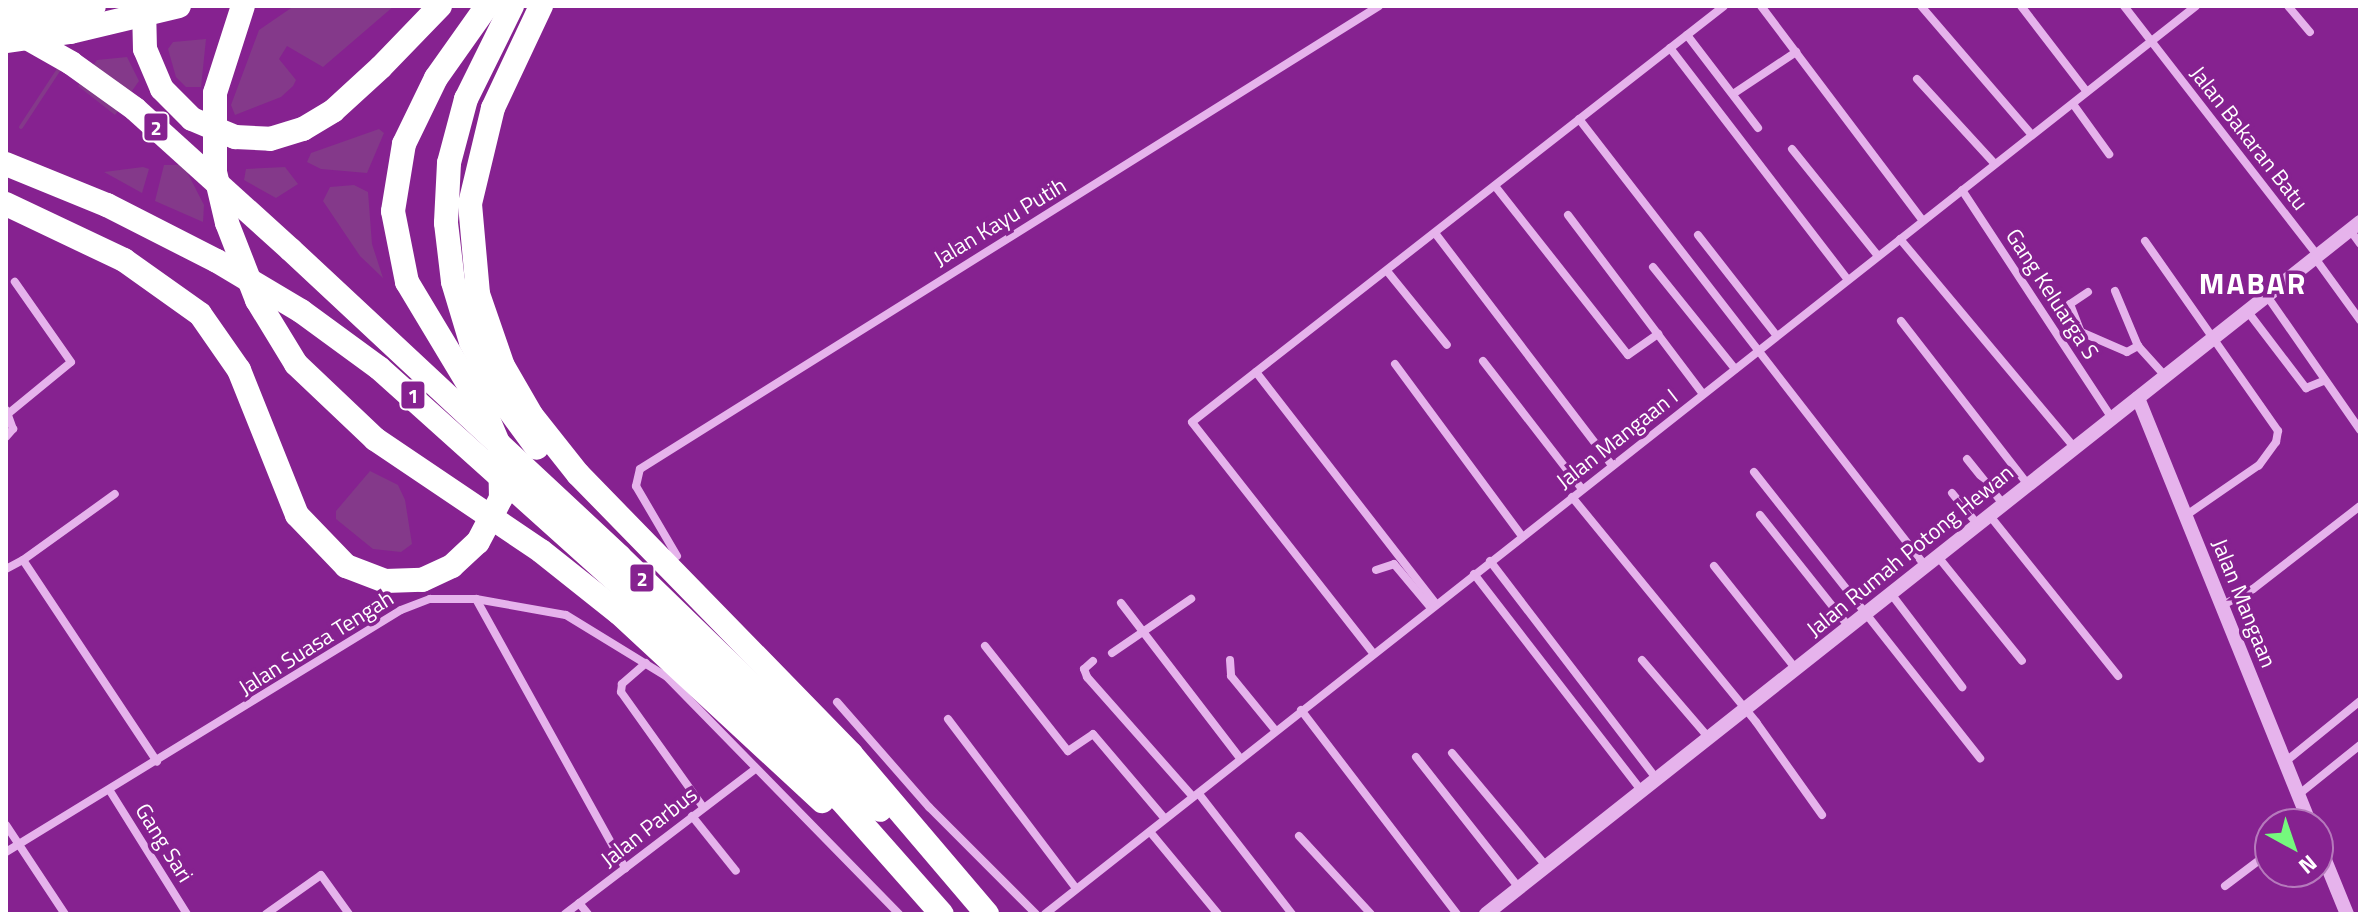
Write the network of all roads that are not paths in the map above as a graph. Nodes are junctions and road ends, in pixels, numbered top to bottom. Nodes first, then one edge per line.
1 (94, 6) edge
2 (144, 6) edge
3 (179, 6) edge
4 (243, 6) edge
5 (440, 6) edge
6 (487, 6) edge
7 (512, 6) edge
8 (541, 6) edge
9 (1379, 6) edge
10 (1724, 6) edge
11 (1761, 6) edge
12 (1921, 6) edge
13 (2021, 6) edge
14 (2124, 6) edge
15 (2196, 6) edge
16 (2288, 6) edge
17 (6, 23) edge
18 (2310, 32) dead end
19 (1687, 35) junction
20 (6, 41) edge
21 (2151, 42) junction
22 (1670, 48) junction
23 (1796, 52) junction
24 (1917, 79) dead end
25 (2087, 92) junction
26 (1735, 98) junction
27 (2073, 104) junction
28 (1721, 114) junction
29 (1579, 119) junction
30 (1758, 128) dead end
31 (2032, 135) junction
32 (1792, 149) dead end
33 (2109, 154) dead end
34 (6, 164) edge
35 (1995, 164) junction
36 (1495, 186) junction
37 (1962, 190) junction
38 (6, 204) edge
39 (1568, 215) dead end
40 (1923, 221) junction
41 (2355, 226) edge
42 (1435, 233) junction
43 (1698, 235) dead end
44 (1900, 239) junction
45 (2145, 241) dead end
46 (2360, 244) edge
47 (1878, 256) junction
48 (2316, 257) junction
49 (1653, 267) dead end
50 (1387, 271) junction
51 (1848, 280) junction
52 (15, 282) dead end
53 (2115, 291) dead end
54 (2088, 292) dead end
55 (2267, 296) junction
56 (2248, 312) junction
57 (2360, 320) edge
58 (1901, 321) dead end
59 (1658, 334) junction
60 (1777, 336) junction
61 (2213, 339) junction
62 (1447, 345) dead end
63 (2138, 346) junction
64 (1759, 350) junction
65 (1483, 361) dead end
66 (1395, 364) dead end
67 (1735, 369) junction
68 (1256, 372) junction
69 (2166, 377) junction
70 (2323, 381) junction
71 (1703, 394) junction
72 (2138, 398) junction
73 (8, 411) edge
74 (2112, 418) junction
75 (2360, 430) edge
76 (6, 437) edge
77 (2075, 448) junction
78 (1967, 459) dead end
79 (1612, 465) junction
80 (1754, 472) dead end
81 (2028, 485) junction
82 (1582, 489) junction
83 (1952, 493) dead end
84 (115, 494) dead end
85 (1572, 497) junction
86 (2004, 505) junction
87 (2360, 506) edge
88 (1760, 515) dead end
89 (2185, 517) junction
90 (1984, 521) junction
91 (1522, 536) junction
92 (1818, 553) junction
93 (677, 556) dead end
94 (1939, 558) junction
95 (23, 560) junction
96 (1490, 561) junction
97 (1714, 566) dead end
98 (1801, 566) junction
99 (7, 567) edge
100 (1926, 567) junction
101 (1376, 570) dead end
102 (1474, 574) junction
103 (1892, 595) junction
104 (476, 599) junction
105 (1191, 599) dead end
106 (1121, 603) dead end
107 (1433, 606) junction
108 (2221, 606) junction
109 (1869, 614) junction
110 (1850, 629) junction
111 (1143, 633) junction
112 (985, 646) dead end
113 (1112, 653) dead end
114 (1373, 653) junction
115 (1230, 660) dead end
116 (1642, 660) dead end
117 (1093, 661) dead end
118 (2022, 661) dead end
119 (646, 663) junction
120 (1796, 669) junction
121 (775, 676) junction
122 (2118, 676) dead end
123 (1962, 687) dead end
124 (2360, 701) edge
125 (837, 702) dead end
126 (1745, 708) junction
127 (1301, 710) junction
128 (948, 719) dead end
129 (1275, 730) junction
130 (1708, 737) junction
131 (2360, 745) edge
132 (1452, 753) dead end
133 (1416, 757) dead end
134 (1240, 758) junction
135 (1980, 758) dead end
136 (157, 762) junction
137 (2285, 762) junction
138 (755, 769) junction
139 (1656, 778) junction
140 (1641, 790) junction
141 (110, 791) junction
142 (1196, 795) junction
143 (2298, 795) junction
144 (703, 807) junction
145 (2303, 808) edge
146 (1822, 815) dead end
147 (692, 816) junction
148 (1165, 819) junction
149 (6, 825) edge
150 (1151, 833) junction
151 (1299, 836) dead end
152 (19, 844) junction
153 (6, 852) edge
154 (2254, 864) edge
155 (1546, 866) junction
156 (625, 868) junction
157 (736, 871) dead end
158 (2334, 884) edge
159 (2225, 886) dead end
160 (1076, 888) junction
161 (1519, 888) junction
162 (579, 903) junction
163 (65, 914) edge
164 (187, 914) edge
165 (266, 914) edge
166 (349, 914) edge
167 (565, 914) edge
168 (588, 914) edge
169 (899, 914) edge
170 (940, 914) edge
171 (987, 914) edge
172 (1036, 914) edge
173 (1045, 914) edge
174 (1218, 914) edge
175 (1292, 914) edge
176 (1371, 914) edge
177 (1457, 914) edge
178 (1486, 914) edge
179 (2346, 914) edge

1 - 17 highway
2 - 5 highway, bridge
3 - 20 highway
4 - 170 highway, bridge
6 - 38 highway, bridge
7 - 121 highway
8 - 121 highway
9 - 93 street, Jalan Kayu Putih
10 - 19 street
11 - 23 street
12 - 31 street
13 - 25 street
14 - 21 street, Jalan Bakaran Batu
15 - 21 street, Jalan Mangaan I
16 - 18 street
17 - 171 highway, 2, bridge
19 - 22 street
19 - 26 street
21 - 25 street, Jalan Mangaan I
21 - 48 street, Jalan Bakaran Batu
22 - 28 street
22 - 29 street
23 - 26 street
23 - 40 street
24 - 35 street
25 - 27 street, Jalan Mangaan I
26 - 28 street
26 - 30 street
27 - 31 street, Jalan Mangaan I
27 - 33 street
28 - 51 street
29 - 36 street
29 - 64 street
31 - 35 street, Jalan Mangaan I
32 - 47 street
34 - 170 highway, 1
35 - 37 street, Jalan Mangaan I
36 - 42 street
36 - 59 street
37 - 40 street, Jalan Mangaan I
37 - 74 street, Gang Keluarga S
39 - 59 street
40 - 44 street, Jalan Mangaan I
41 - 46 street
41 - 48 street, Jalan Rumah Potong Hewan
42 - 50 street
42 - 79 street
43 - 60 street
44 - 47 street, Jalan Mangaan I
44 - 77 street
45 - 61 street
47 - 51 street, Jalan Mangaan I
48 - 55 street, Jalan Rumah Potong Hewan
48 - 57 street, Jalan Bakaran Batu
49 - 67 street
50 - 62 street
50 - 68 street
51 - 60 street, Jalan Mangaan I
52 - 73 street
53 - 63 street
54 - 63 street
55 - 56 street, Jalan Rumah Potong Hewan
55 - 70 street
56 - 61 street, Jalan Rumah Potong Hewan
56 - 70 street
58 - 81 street
59 - 71 street
60 - 64 street, Jalan Mangaan I
61 - 69 street, Jalan Rumah Potong Hewan
61 - 89 street
63 - 69 street
64 - 67 street, Jalan Mangaan I
64 - 100 street
65 - 82 street
66 - 91 street
67 - 71 street, Jalan Mangaan I
68 - 107 street
68 - 114 street
69 - 72 street, Jalan Rumah Potong Hewan
70 - 75 street
71 - 79 street, Jalan Mangaan I
72 - 74 street, Jalan Rumah Potong Hewan
72 - 89 street, Jalan Mangaan
73 - 76 street
74 - 77 street, Jalan Rumah Potong Hewan
77 - 81 street, Jalan Rumah Potong Hewan
78 - 86 street
79 - 82 street, Jalan Mangaan I
80 - 92 street
81 - 86 street, Jalan Rumah Potong Hewan
82 - 85 street, Jalan Mangaan I
83 - 90 street
84 - 95 street
85 - 91 street, Jalan Mangaan I
85 - 126 street
86 - 90 street, Jalan Rumah Potong Hewan
87 - 108 street
88 - 98 street
89 - 108 street, Jalan Mangaan
90 - 94 street, Jalan Rumah Potong Hewan
90 - 122 street
91 - 96 street, Jalan Mangaan I
92 - 98 street
92 - 109 street
94 - 100 street, Jalan Rumah Potong Hewan
94 - 118 street
95 - 99 street
95 - 136 street
96 - 102 street, Jalan Mangaan I
96 - 139 street
97 - 120 street
98 - 110 street
100 - 103 street, Jalan Rumah Potong Hewan
101 - 107 street
102 - 107 street, Jalan Mangaan I
102 - 140 street
103 - 109 street, Jalan Rumah Potong Hewan
103 - 123 street
104 - 119 street, Jalan Suasa Tengah
104 - 136 street, Jalan Suasa Tengah
104 - 156 street
105 - 111 street
106 - 111 street
107 - 114 street, Jalan Mangaan I
108 - 137 street, Jalan Mangaan
109 - 110 street, Jalan Rumah Potong Hewan
109 - 135 street
110 - 120 street, Jalan Rumah Potong Hewan
111 - 113 street
111 - 134 street
112 - 148 street
114 - 127 street, Jalan Mangaan I
115 - 129 street
116 - 130 street
117 - 142 street
119 - 138 street, Jalan Suasa Tengah
119 - 144 street
120 - 126 street, Jalan Rumah Potong Hewan
121 - 171 highway
124 - 137 street
125 - 172 street
126 - 130 street, Jalan Rumah Potong Hewan
126 - 146 street
127 - 129 street, Jalan Mangaan I
127 - 177 street
128 - 160 street
129 - 134 street, Jalan Mangaan I
130 - 139 street, Jalan Rumah Potong Hewan
131 - 143 street
132 - 155 street
133 - 161 street
134 - 142 street, Jalan Mangaan I
136 - 141 street, Jalan Suasa Tengah
137 - 143 street, Jalan Mangaan
138 - 144 street, Jalan Parbus
138 - 169 street, Jalan Suasa Tengah
139 - 140 street, Jalan Rumah Potong Hewan
140 - 155 street, Jalan Rumah Potong Hewan
141 - 152 street, Jalan Suasa Tengah
141 - 164 street, Gang Sari
142 - 148 street, Jalan Mangaan I
142 - 175 street
143 - 145 street, Jalan Mangaan
144 - 147 street, Jalan Parbus
147 - 156 street, Jalan Parbus
147 - 157 street
148 - 150 street, Jalan Mangaan I
149 - 152 street
150 - 160 street, Jalan Mangaan I
150 - 174 street
151 - 176 street
152 - 153 street, Jalan Suasa Tengah
152 - 163 street
154 - 159 street
155 - 161 street, Jalan Rumah Potong Hewan
156 - 162 street, Jalan Parbus
158 - 179 street
160 - 173 street, Jalan Mangaan I
161 - 178 street, Jalan Rumah Potong Hewan
162 - 167 street, Jalan Parbus
162 - 168 street
165 - 166 street

